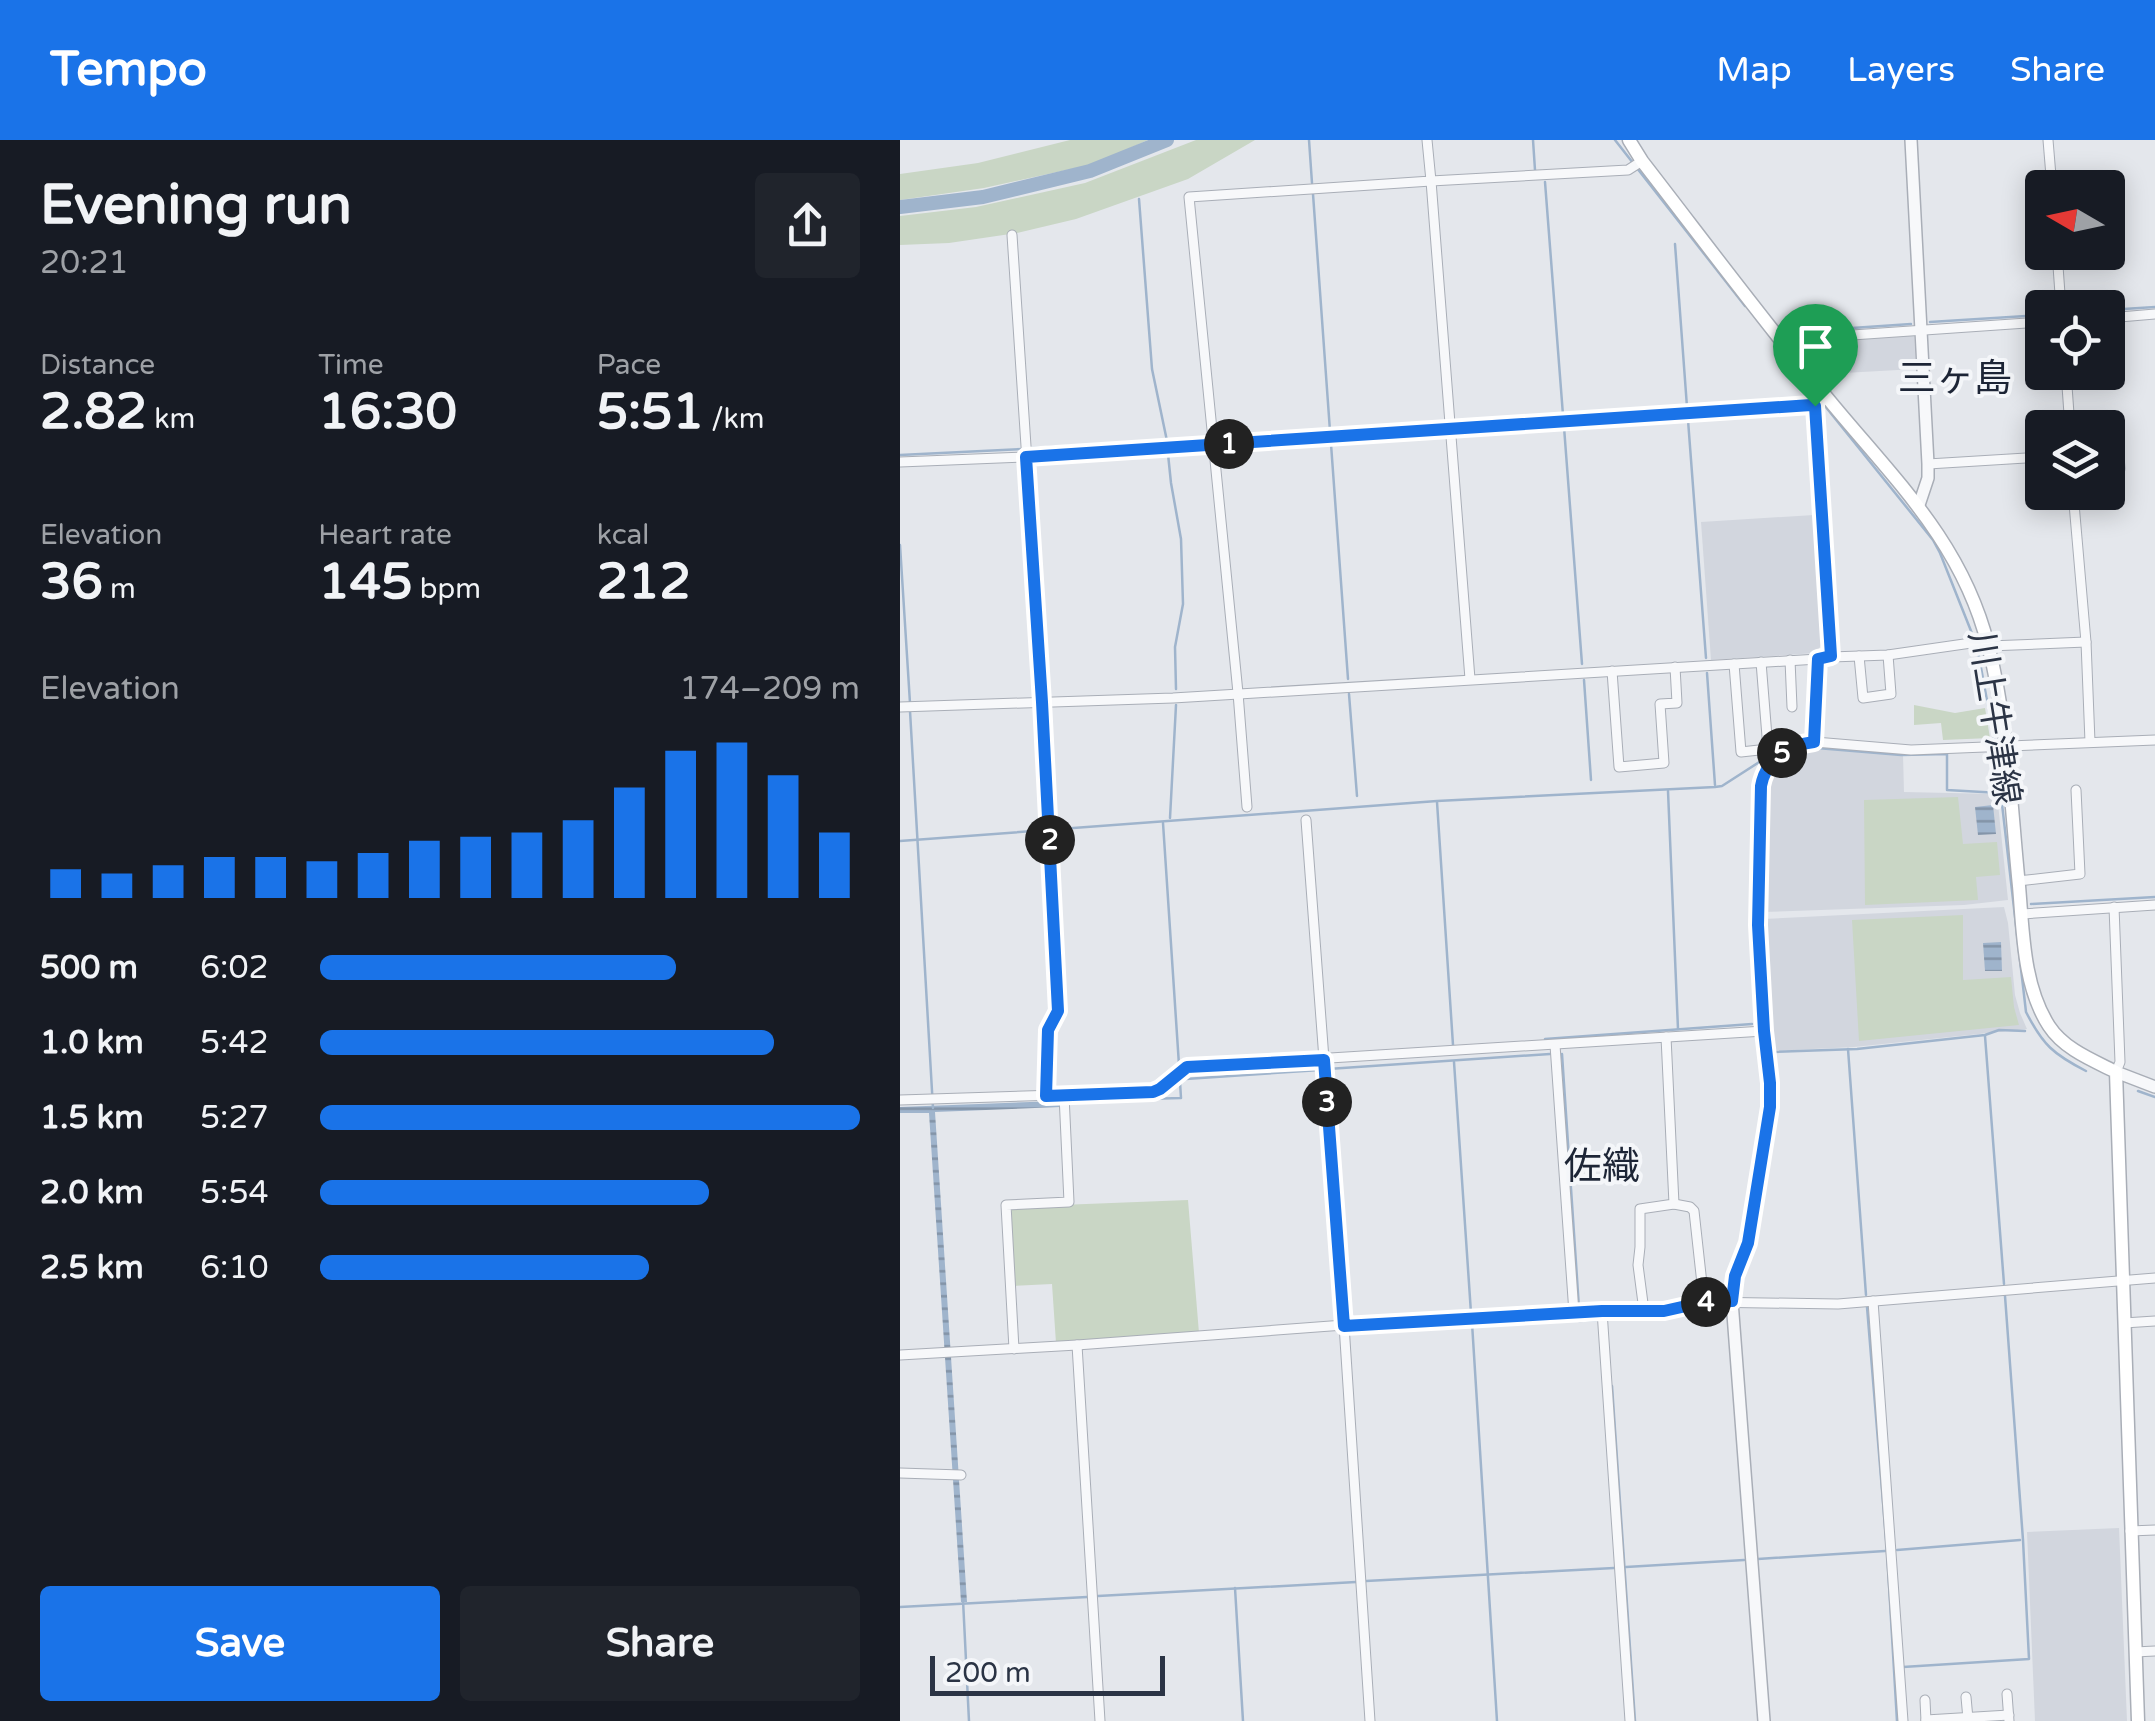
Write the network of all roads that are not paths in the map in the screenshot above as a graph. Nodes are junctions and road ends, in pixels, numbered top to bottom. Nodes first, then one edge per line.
1 (1427, 140) edge
2 (1629, 140) edge
3 (1911, 140) edge
4 (2048, 140) edge
5 (1642, 161) junction
6 (2050, 170) edge
7 (1430, 181) junction
8 (1012, 235) dead end
9 (2155, 314) edge
10 (2125, 317) edge
11 (2025, 323) edge
12 (1920, 330) junction
13 (1786, 345) junction
14 (1821, 402) junction
15 (1450, 424) junction
16 (1214, 440) junction
17 (1026, 451) junction
18 (2025, 457) edge
19 (900, 462) edge
20 (1928, 464) junction
21 (1918, 505) junction
22 (2075, 510) edge
23 (2086, 642) junction
24 (1980, 644) junction
25 (1888, 655) junction
26 (1831, 656) junction
27 (1859, 656) junction
28 (1818, 659) junction
29 (1790, 660) junction
30 (1761, 662) junction
31 (1734, 664) junction
32 (1675, 668) junction
33 (1612, 671) junction
34 (1470, 680) junction
35 (1238, 693) junction
36 (1042, 702) junction
37 (907, 707) edge
38 (1792, 707) dead end
39 (2155, 740) edge
40 (1814, 742) junction
41 (2090, 742) junction
42 (1997, 745) junction
43 (2076, 790) dead end
44 (1247, 807) dead end
45 (1306, 820) dead end
46 (2018, 881) junction
47 (2155, 905) edge
48 (2114, 907) junction
49 (2022, 914) junction
50 (1764, 1031) junction
51 (1666, 1038) junction
52 (1555, 1045) junction
53 (1324, 1060) junction
54 (2116, 1072) junction
55 (2155, 1087) edge
56 (1064, 1095) junction
57 (1046, 1096) junction
58 (900, 1100) edge
59 (1674, 1204) junction
60 (2155, 1278) edge
61 (2122, 1280) junction
62 (1732, 1301) junction
63 (1873, 1301) junction
64 (1704, 1302) junction
65 (1602, 1311) junction
66 (1644, 1311) junction
67 (1574, 1313) junction
68 (2155, 1320) edge
69 (2124, 1323) junction
70 (1344, 1326) junction
71 (1077, 1346) junction
72 (1014, 1349) junction
73 (900, 1355) edge
74 (900, 1472) edge
75 (956, 1475) dead end
76 (2130, 1530) junction
77 (2155, 1530) edge
78 (2155, 1651) edge
79 (2135, 1652) junction
80 (2007, 1694) dead end
81 (1966, 1697) dead end
82 (1925, 1700) dead end
83 (2009, 1718) edge
84 (1968, 1719) edge
85 (1926, 1720) edge
86 (1100, 1721) edge
87 (1370, 1721) edge
88 (1630, 1721) edge
89 (1764, 1721) edge
90 (1902, 1721) edge
91 (2138, 1721) edge

1 - 7 street
2 - 5 main road, 川上牛津線
3 - 12 street
4 - 6 street
5 - 7 street
5 - 13 main road, 川上牛津線
7 - 15 street
7 - 16 street
8 - 17 street
9 - 10 street
11 - 12 street
12 - 13 street
12 - 20 street
13 - 14 main road, 川上牛津線
14 - 15 street
14 - 21 main road, 川上牛津線
14 - 26 street
15 - 16 street
15 - 34 street
16 - 17 street
16 - 35 street
17 - 19 street
17 - 36 street
18 - 20 street
20 - 21 street
21 - 24 main road, 川上牛津線
22 - 23 street
23 - 24 street
23 - 41 street
24 - 25 street
24 - 42 main road, 川上牛津線
25 - 27 street
25 - 27 street
26 - 27 street
26 - 28 street
28 - 29 street
28 - 40 street
29 - 30 street
29 - 38 street
30 - 31 street
30 - 31 street
31 - 32 street
32 - 33 street
32 - 33 street
33 - 34 street
34 - 35 street
35 - 36 street
35 - 44 street
36 - 37 street
36 - 57 street
39 - 41 street
40 - 42 street
40 - 50 street
41 - 42 street
42 - 46 main road, 川上牛津線
43 - 46 street
45 - 53 street
46 - 49 main road, 川上牛津線
47 - 48 street
48 - 49 street
48 - 54 street
49 - 54 main road, 川上牛津線
50 - 51 street
50 - 62 street
51 - 52 street
51 - 59 street
52 - 53 street
52 - 67 street
53 - 56 street
53 - 70 street
54 - 55 street
54 - 61 main road
56 - 57 street
56 - 72 street
57 - 58 street
59 - 64 street
59 - 66 street
60 - 61 street
61 - 63 street
61 - 69 main road
62 - 63 street
62 - 64 street
62 - 89 street
63 - 90 street
64 - 66 street
65 - 66 street
65 - 67 street
65 - 88 street
67 - 70 street
68 - 69 street
69 - 76 main road
70 - 71 street
70 - 87 street
71 - 72 street
71 - 86 street
72 - 73 street
74 - 75 street
76 - 77 street
76 - 79 main road
78 - 79 street
79 - 91 main road
80 - 83 street
81 - 84 street
82 - 85 street
83 - 84 street
84 - 85 street

